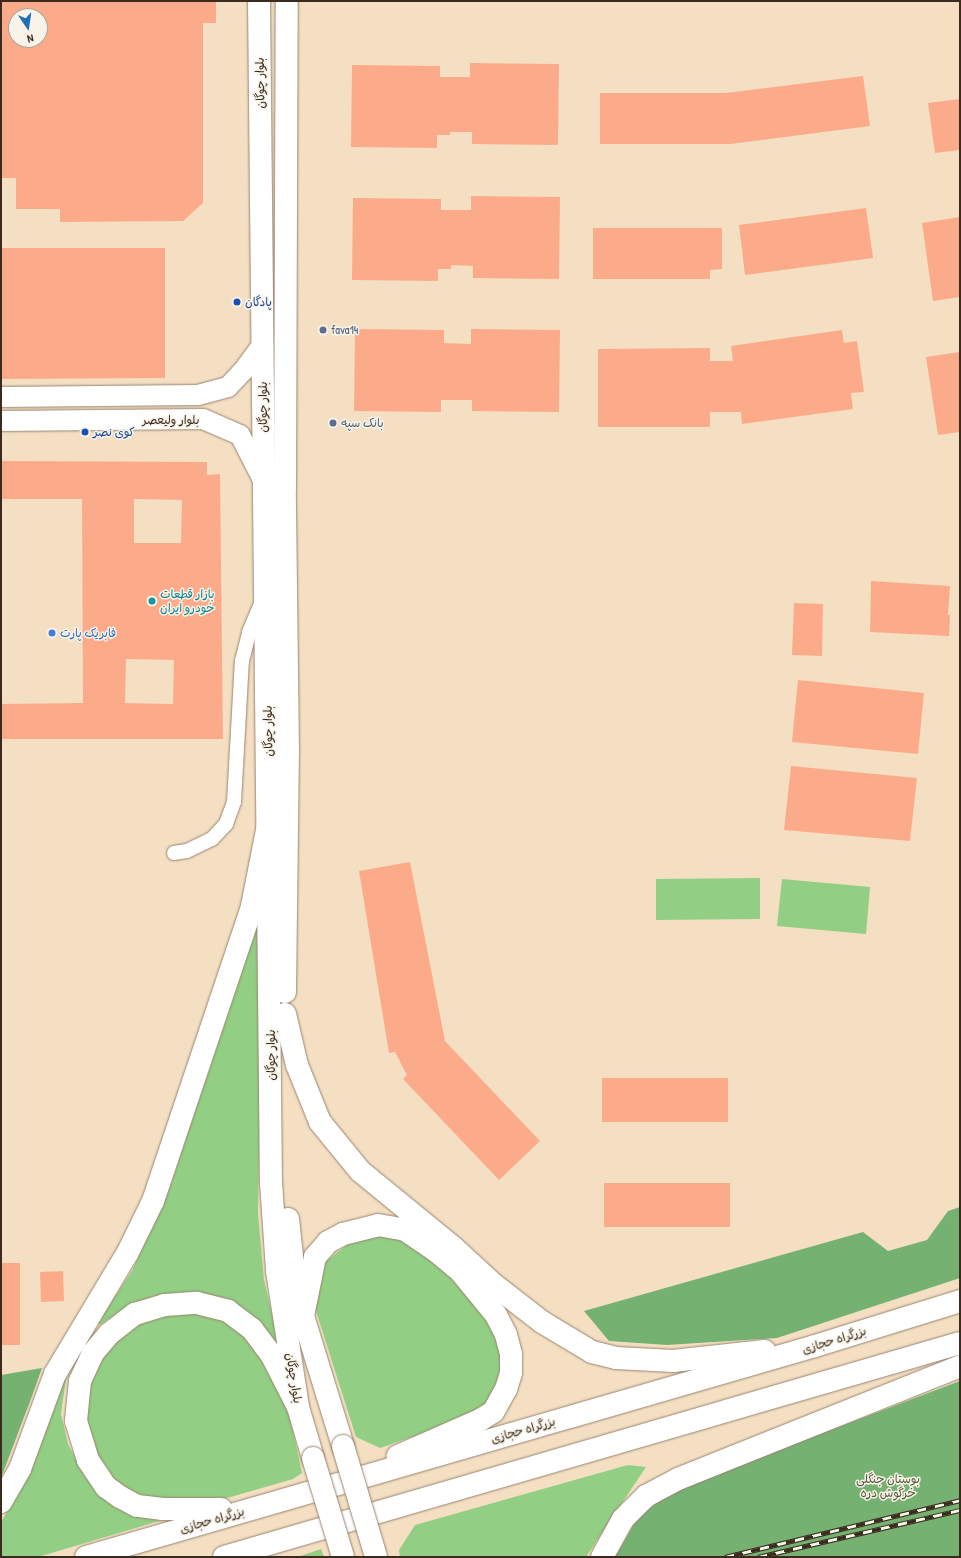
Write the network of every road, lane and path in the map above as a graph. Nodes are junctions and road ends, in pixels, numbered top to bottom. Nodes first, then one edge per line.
1 (259, 1) edge
2 (287, 1) edge
3 (263, 344) junction
4 (108, 396) junction
5 (1, 397) edge
6 (112, 420) junction
7 (1, 421) edge
8 (263, 480) junction
9 (266, 593) junction
10 (269, 820) junction
11 (174, 853) dead end
12 (285, 1014) junction
13 (960, 1301) edge
14 (303, 1316) junction
15 (960, 1343) edge
16 (815, 1346) junction
17 (960, 1366) edge
18 (298, 1407) junction
19 (376, 1473) junction
20 (1, 1502) edge
21 (260, 1506) junction
22 (602, 1556) edge
23 (86, 1557) edge
24 (224, 1557) edge
25 (343, 1557) edge
26 (376, 1557) edge

1 - 3 main road, بلوار چوگان
2 - 12 main road, بلوار چوگان
3 - 4 main road, بلوار ولیعصر
3 - 8 main road, بلوار چوگان
4 - 5 main road, بلوار ولیعصر
4 - 6 main road
6 - 7 main road, بلوار ولیعصر
6 - 8 main road, بلوار ولیعصر
8 - 9 main road, بلوار چوگان
9 - 10 main road, بلوار چوگان
9 - 11 street
10 - 18 main road, بلوار چوگان
10 - 20 main road
12 - 14 main road, بلوار چوگان
12 - 16 main road
13 - 16 main road, بزرگراه حجازی
14 - 19 main road
14 - 26 main road, بلوار چوگان, bridge
15 - 24 main road
16 - 19 main road, بزرگراه حجازی
17 - 22 main road
18 - 21 main road
18 - 25 main road, بلوار چوگان, bridge
19 - 21 main road, بزرگراه حجازی
21 - 23 main road, بزرگراه حجازی

